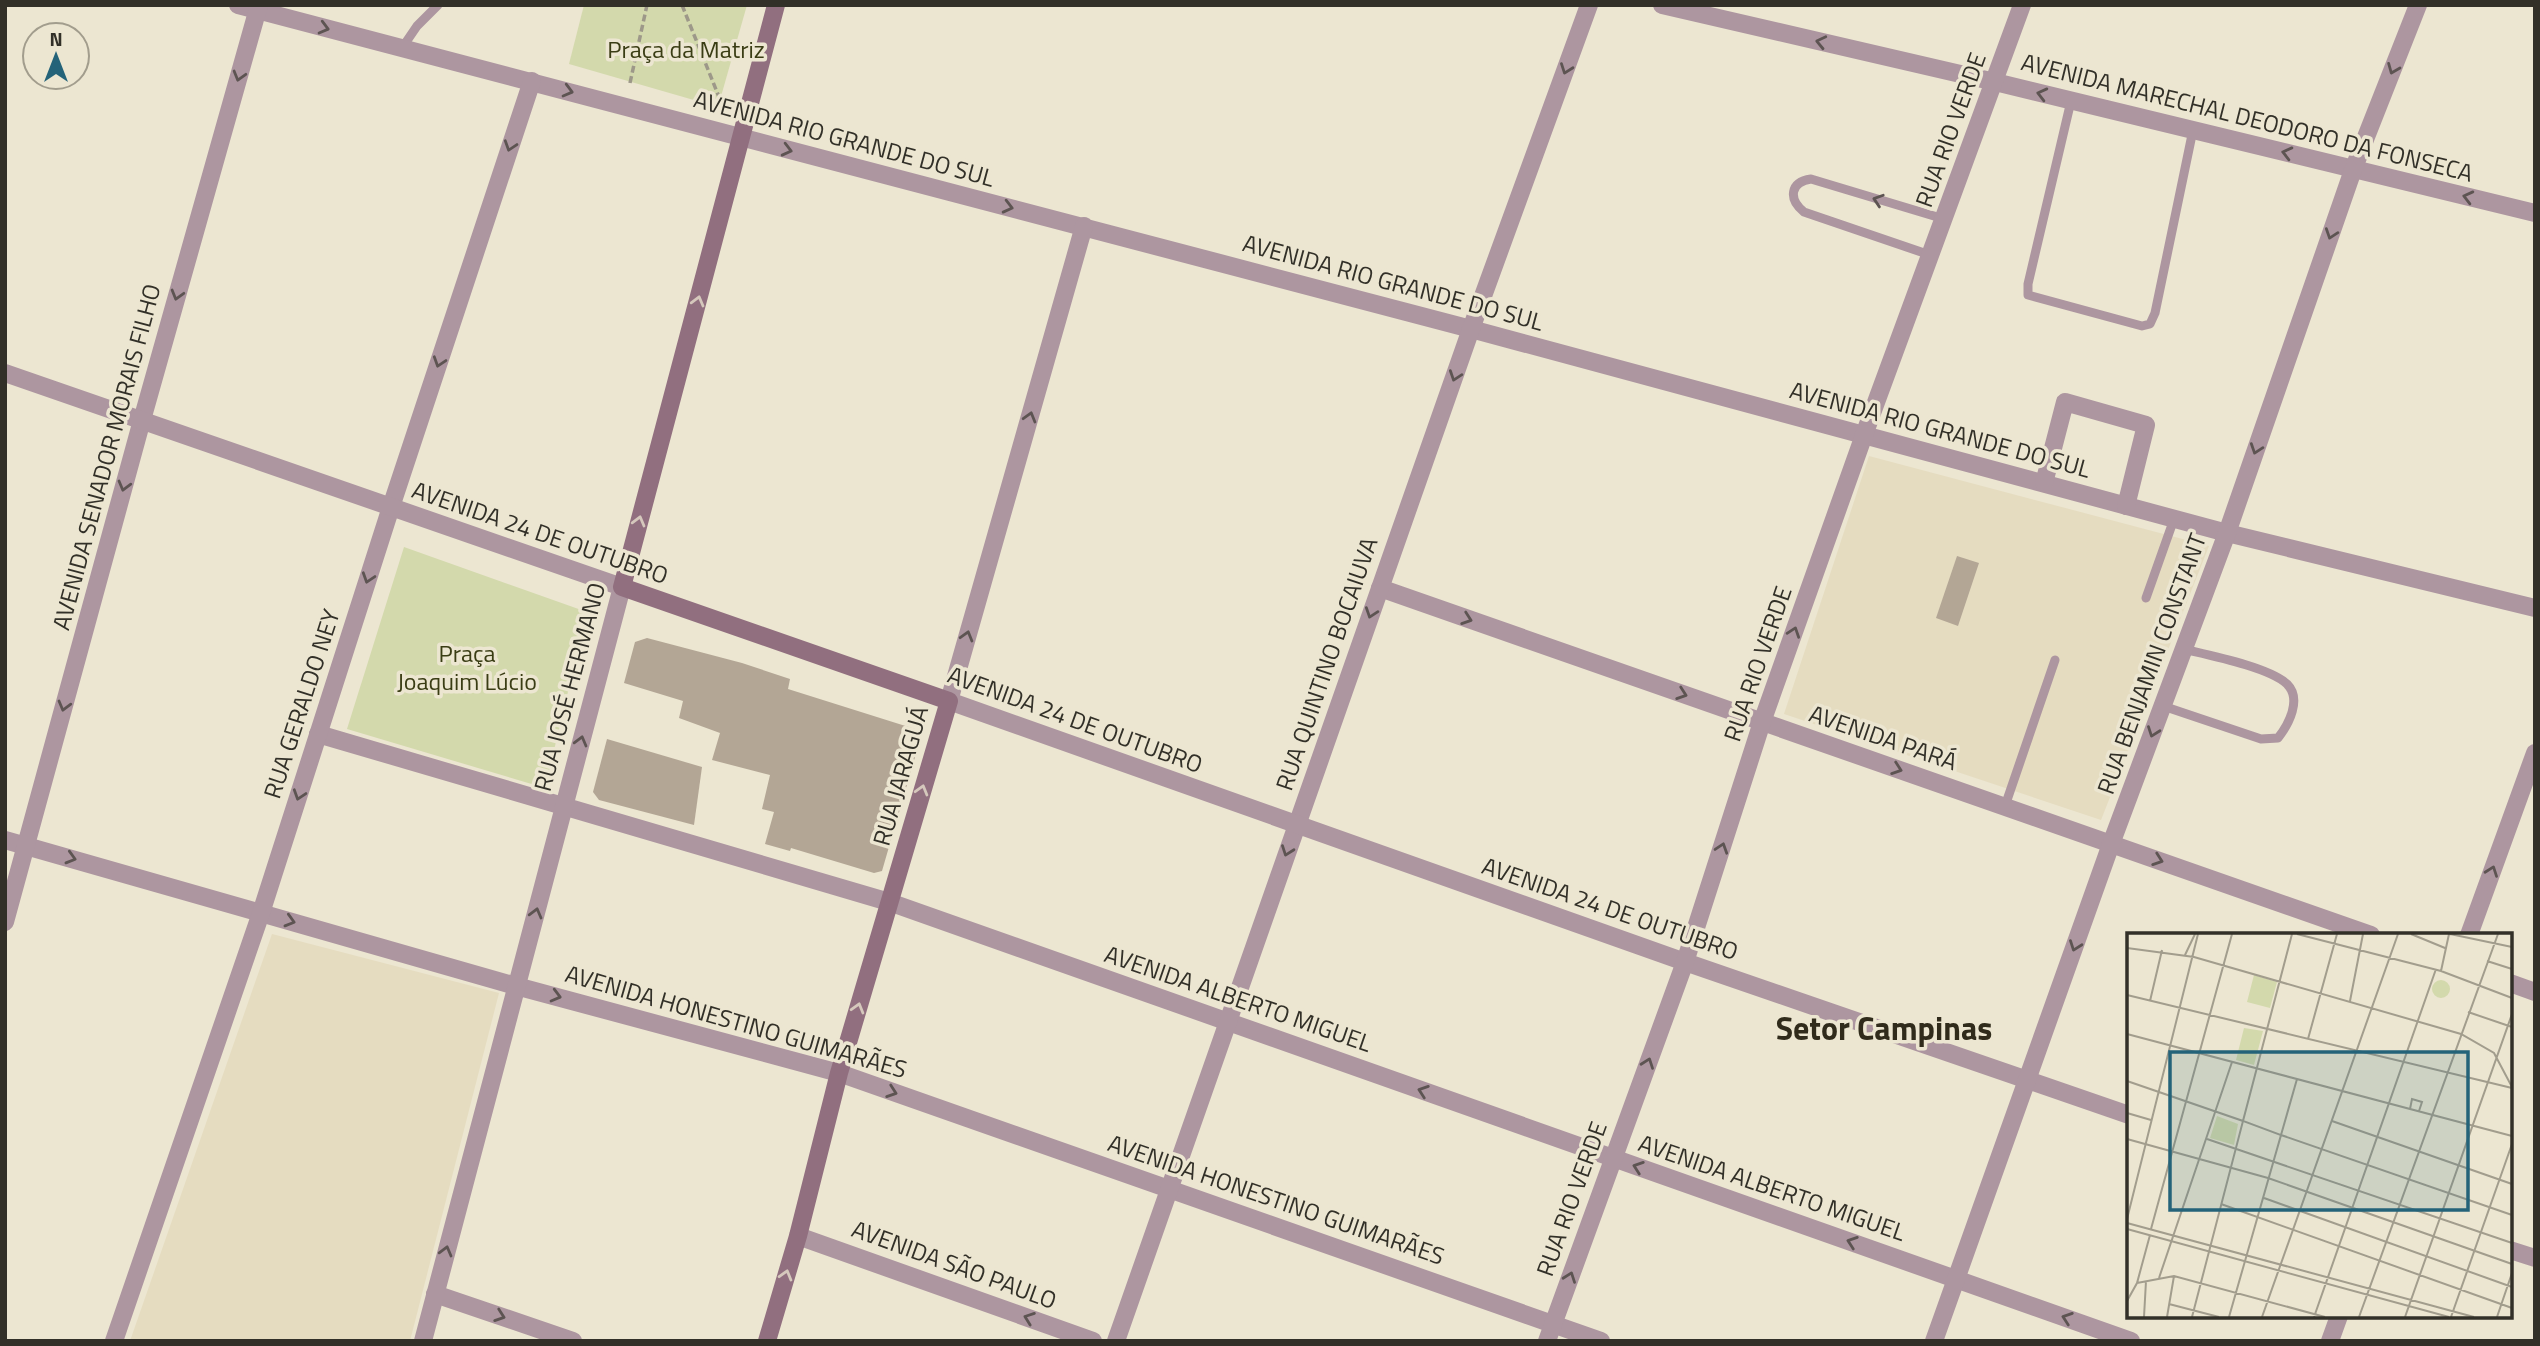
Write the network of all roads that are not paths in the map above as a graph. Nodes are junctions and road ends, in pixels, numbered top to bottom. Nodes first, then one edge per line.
1 (238, 5) edge
2 (438, 5) edge
3 (776, 5) edge
4 (1589, 5) edge
5 (1662, 5) edge
6 (2022, 5) edge
7 (2418, 5) edge
8 (258, 8) edge
9 (402, 48) junction
10 (532, 81) junction
11 (1995, 82) junction
12 (2071, 101) junction
13 (2193, 130) junction
14 (741, 138) junction
15 (2353, 170) junction
16 (2535, 213) edge
17 (1944, 219) junction
18 (1084, 226) junction
19 (1930, 256) junction
20 (1471, 329) junction
21 (5, 373) edge
22 (142, 420) junction
23 (1864, 435) junction
24 (2044, 484) junction
25 (2126, 506) junction
26 (391, 507) junction
27 (2174, 519) junction
28 (2227, 533) junction
29 (622, 587) junction
30 (1380, 588) junction
31 (2146, 598) dead end
32 (2535, 608) edge
33 (2183, 649) junction
34 (2054, 660) dead end
35 (949, 701) junction
36 (2163, 706) junction
37 (1762, 722) junction
38 (318, 734) junction
39 (2535, 753) edge
40 (2005, 806) junction
41 (564, 807) junction
42 (1296, 825) junction
43 (5, 840) edge
44 (2112, 844) junction
45 (26, 846) junction
46 (889, 902) junction
47 (261, 913) junction
48 (5, 922) edge
49 (2365, 933) edge
50 (2470, 933) edge
51 (1685, 962) junction
52 (2512, 985) edge
53 (516, 986) junction
54 (2535, 992) edge
55 (1226, 1021) junction
56 (839, 1073) junction
57 (2028, 1079) junction
58 (2127, 1114) edge
59 (1613, 1158) junction
60 (1169, 1189) junction
61 (798, 1236) junction
62 (2512, 1251) edge
63 (2535, 1258) edge
64 (1956, 1279) junction
65 (435, 1294) junction
66 (2338, 1318) edge
67 (1550, 1332) edge
68 (114, 1341) edge
69 (423, 1341) edge
70 (573, 1341) edge
71 (767, 1341) edge
72 (1093, 1341) edge
73 (1116, 1341) edge
74 (1601, 1341) edge
75 (1934, 1341) edge
76 (2131, 1341) edge
77 (2330, 1341) edge

1 - 8 street, AVENIDA RIO GRANDE DO SUL
2 - 9 lane
3 - 14 main road, RUA JOSÉ HERMANO
4 -> 20 street, RUA QUINTINO BOCAIUVA
11 -> 5 street, AVENIDA MARECHAL DEODORO DA FONSECA
6 - 11 street, RUA RIO VERDE
7 -> 15 street, RUA BENJAMIN CONSTANT
8 -> 9 street, AVENIDA RIO GRANDE DO SUL
8 -> 22 street, AVENIDA SENADOR MORAIS FILHO
9 - 10 street, AVENIDA RIO GRANDE DO SUL
10 -> 14 street, AVENIDA RIO GRANDE DO SUL
10 -> 26 street, RUA GERALDO NEY
12 -> 11 street, AVENIDA MARECHAL DEODORO DA FONSECA
11 - 17 street, RUA RIO VERDE
12 - 13 street, AVENIDA MARECHAL DEODORO DA FONSECA
12 - 13 lane
15 -> 13 street, AVENIDA MARECHAL DEODORO DA FONSECA
14 -> 18 street, AVENIDA RIO GRANDE DO SUL
29 -> 14 main road, RUA JOSÉ HERMANO
16 -> 15 street, AVENIDA MARECHAL DEODORO DA FONSECA
15 -> 28 street, RUA BENJAMIN CONSTANT
17 - 19 street, RUA RIO VERDE
17 -> 19 lane
18 - 20 street, AVENIDA RIO GRANDE DO SUL
35 -> 18 street, RUA JARAGUÁ
19 - 23 street, RUA RIO VERDE
20 - 23 street, AVENIDA RIO GRANDE DO SUL
20 -> 30 street, RUA QUINTINO BOCAIUVA
21 - 22 street, AVENIDA 24 DE OUTUBRO
22 - 26 street, AVENIDA 24 DE OUTUBRO
22 -> 45 street, AVENIDA SENADOR MORAIS FILHO
23 - 24 street, AVENIDA RIO GRANDE DO SUL
37 -> 23 street, RUA RIO VERDE
24 - 25 street, AVENIDA RIO GRANDE DO SUL
24 - 25 street
25 - 27 street, AVENIDA RIO GRANDE DO SUL
26 - 29 street, AVENIDA 24 DE OUTUBRO
26 -> 38 street, RUA GERALDO NEY
27 - 28 street, AVENIDA RIO GRANDE DO SUL
27 - 31 lane
28 - 32 street, AVENIDA RIO GRANDE DO SUL
28 - 33 street, RUA BENJAMIN CONSTANT
29 - 35 main road, AVENIDA 24 DE OUTUBRO
41 -> 29 street, RUA JOSÉ HERMANO
30 -> 37 street, AVENIDA PARÁ
30 -> 42 street, RUA QUINTINO BOCAIUVA
33 - 36 street, RUA BENJAMIN CONSTANT
33 - 36 lane
34 - 40 lane
35 - 42 street, AVENIDA 24 DE OUTUBRO
46 -> 35 main road, RUA JARAGUÁ
36 -> 44 street, RUA BENJAMIN CONSTANT
37 -> 40 street, AVENIDA PARÁ
51 -> 37 street, RUA RIO VERDE
38 - 41 street, AVENIDA ALBERTO MIGUEL
38 -> 47 street, RUA GERALDO NEY
50 -> 39 street
40 - 44 street, AVENIDA PARÁ
41 - 46 street, AVENIDA ALBERTO MIGUEL
53 -> 41 street, RUA JOSÉ HERMANO
42 - 51 street, AVENIDA 24 DE OUTUBRO
42 -> 55 street, RUA QUINTINO BOCAIUVA
43 - 45 street, AVENIDA HONESTINO GUIMARÃES
44 -> 49 street, AVENIDA PARÁ
44 -> 57 street, RUA BENJAMIN CONSTANT
45 -> 47 street, AVENIDA HONESTINO GUIMARÃES
45 - 48 street, AVENIDA SENADOR MORAIS FILHO
46 - 55 street, AVENIDA ALBERTO MIGUEL
56 -> 46 main road, RUA JARAGUÁ
47 -> 53 street, AVENIDA HONESTINO GUIMARÃES
47 - 68 street, RUA GERALDO NEY
51 - 57 street, AVENIDA 24 DE OUTUBRO
59 -> 51 street, RUA RIO VERDE
52 - 54 street
53 -> 56 street, AVENIDA HONESTINO GUIMARÃES
65 -> 53 street, RUA JOSÉ HERMANO
59 -> 55 street, AVENIDA ALBERTO MIGUEL
55 - 60 street, RUA QUINTINO BOCAIUVA
56 -> 60 street, AVENIDA HONESTINO GUIMARÃES
56 - 61 main road, RUA JARAGUÁ
57 - 58 street, AVENIDA 24 DE OUTUBRO
57 - 64 street, RUA BENJAMIN CONSTANT
64 -> 59 street, AVENIDA ALBERTO MIGUEL
67 -> 59 street, RUA RIO VERDE
60 - 67 street, AVENIDA HONESTINO GUIMARÃES
60 - 73 street, RUA QUINTINO BOCAIUVA
71 -> 61 main road, RUA JARAGUÁ
72 -> 61 street, AVENIDA SÃO PAULO
62 - 63 street
64 - 75 street, RUA BENJAMIN CONSTANT
76 -> 64 street, AVENIDA ALBERTO MIGUEL
65 - 69 street, RUA JOSÉ HERMANO
65 -> 70 street
66 - 77 street
67 - 74 street, AVENIDA HONESTINO GUIMARÃES

